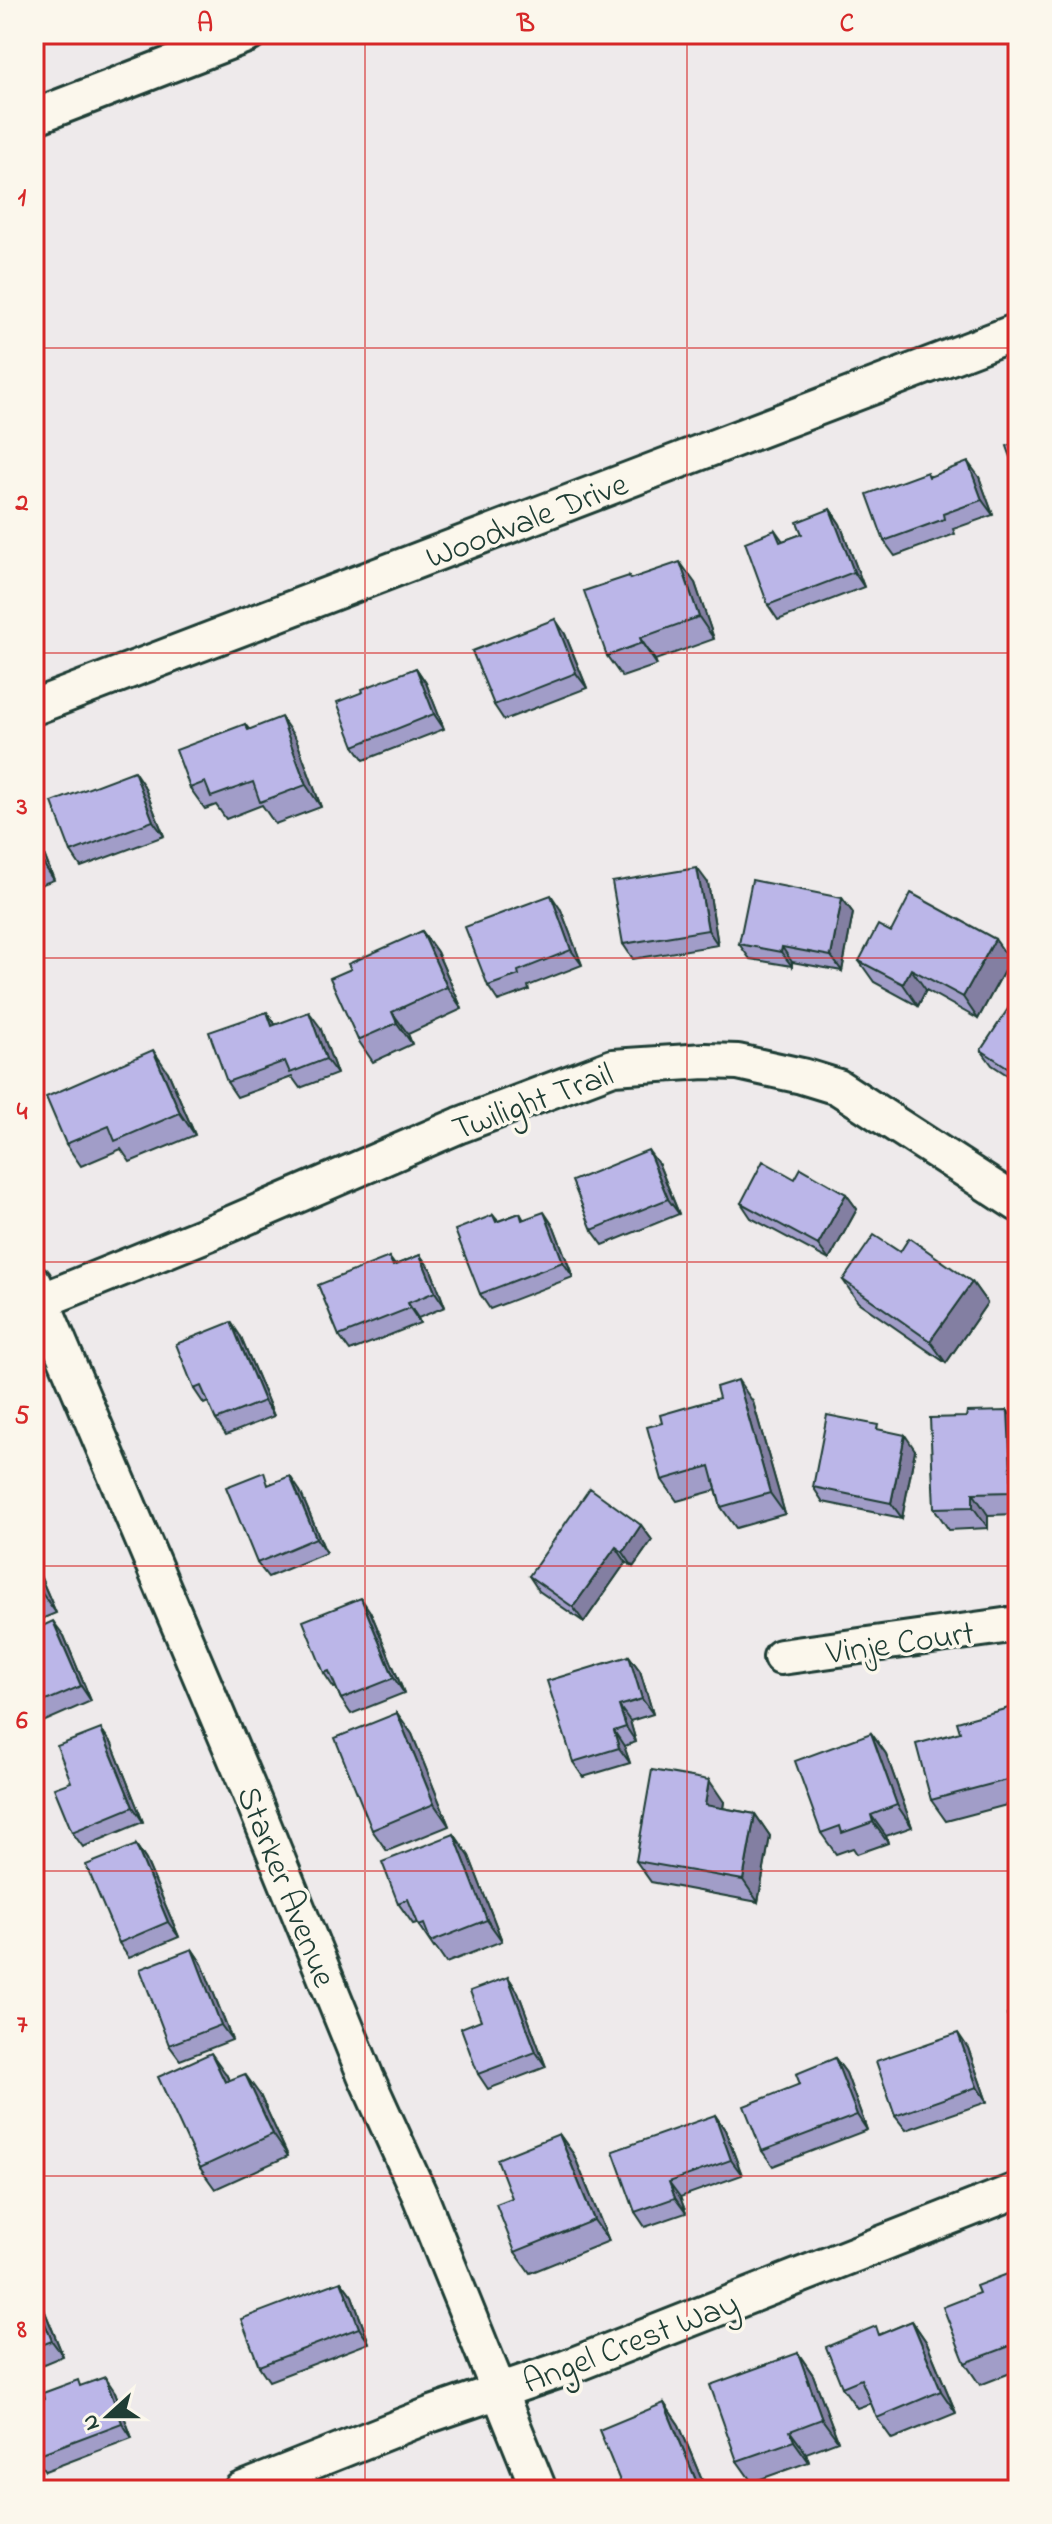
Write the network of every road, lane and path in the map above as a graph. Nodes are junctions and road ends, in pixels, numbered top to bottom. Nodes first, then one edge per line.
1 (249, 34) edge
2 (34, 117) edge
3 (1018, 331) edge
4 (34, 707) edge
5 (1018, 1204) edge
6 (38, 1292) edge
7 (1018, 1624) edge
8 (781, 1657) dead end
9 (1018, 2190) edge
10 (497, 2392) junction
11 (241, 2490) edge
12 (539, 2490) edge

1 - 2 street
3 - 4 street, Woodvale Drive
5 - 6 street, Twilight Trail
6 - 10 street, Starker Avenue
7 - 8 street, Vinje Court
9 - 10 street, Angel Crest Way
10 - 11 street, Angel Crest Way
10 - 12 street, Starker Avenue

